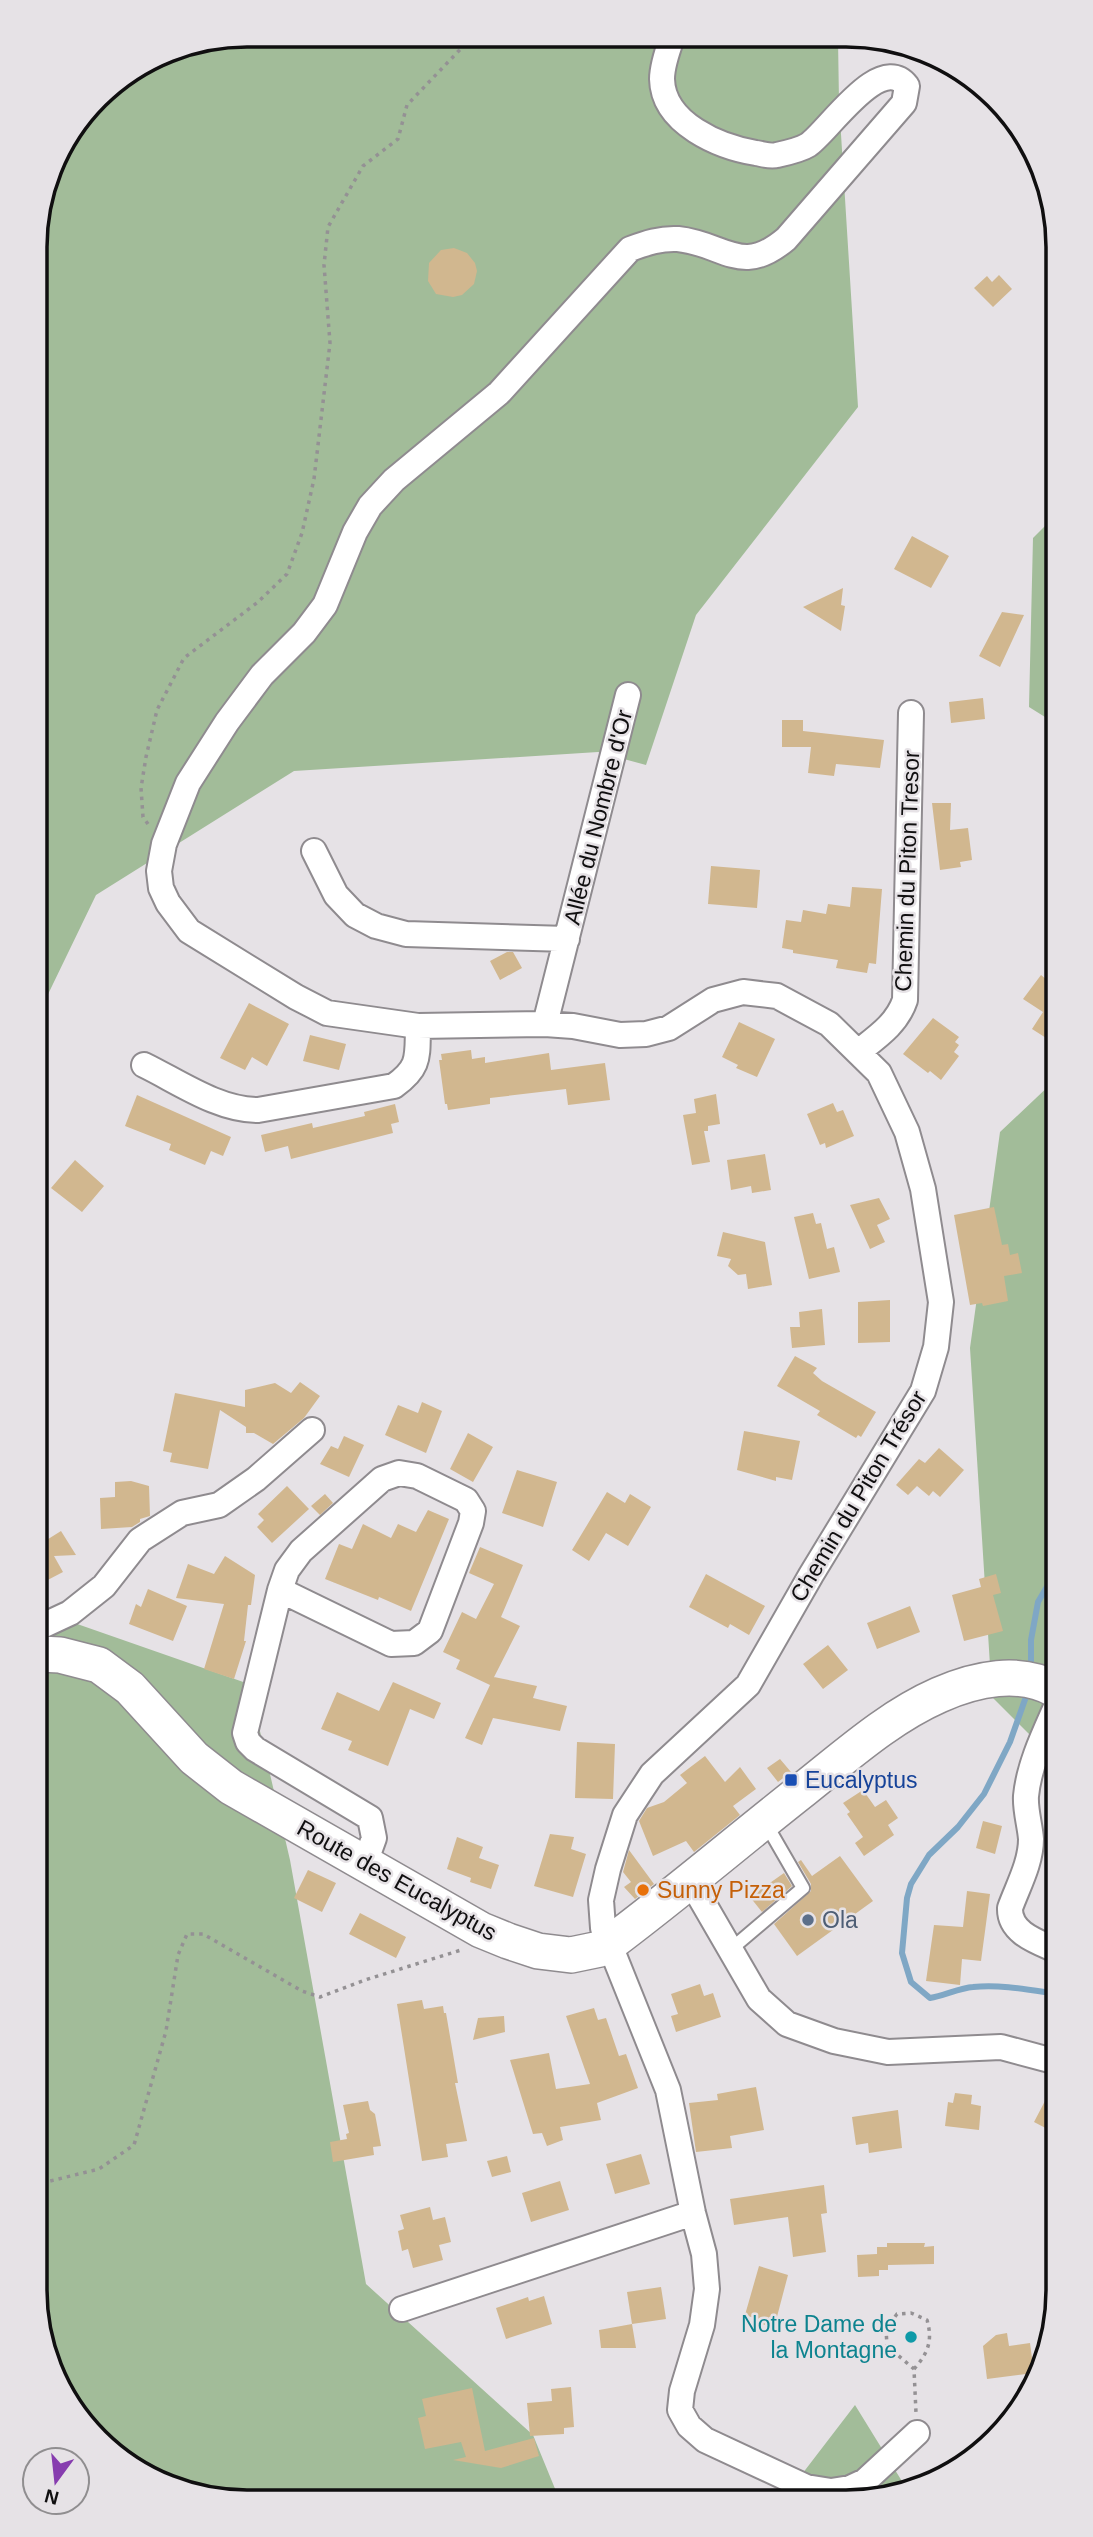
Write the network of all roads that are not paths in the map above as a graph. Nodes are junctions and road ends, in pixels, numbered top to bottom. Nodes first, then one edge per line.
1 (670, 47) edge
2 (628, 695) dead end
3 (911, 713) dead end
4 (314, 851) dead end
5 (567, 939) junction
6 (545, 1024) junction
7 (418, 1026) junction
8 (858, 1052) junction
9 (144, 1065) dead end
10 (312, 1430) dead end
11 (280, 1590) junction
12 (47, 1624) edge
13 (47, 1654) edge
14 (1044, 1690) edge
15 (764, 1820) junction
16 (365, 1863) junction
17 (690, 1880) junction
18 (609, 1944) junction
19 (1045, 1945) edge
20 (730, 1950) junction
21 (1045, 2059) edge
22 (693, 2213) junction
23 (402, 2309) dead end
24 (917, 2433) road end
25 (825, 2490) edge
26 (837, 2490) edge

1 - 7 street, Chemin du Piton Trésor
2 - 5 street, Allée du Nombre d'Or
3 - 8 street, Chemin du Piton Tresor
4 - 5 street, Allée du Nombre d'Or
5 - 6 street, Allée du Nombre d'Or
6 - 7 street, Chemin du Piton Trésor
6 - 8 street, Chemin du Piton Trésor
7 - 9 street
8 - 18 street, Chemin du Piton Trésor
10 - 12 street
11 - 11 street
11 - 16 street
13 - 16 main road, Route des Eucalyptus
14 - 15 main road, Route des Eucalyptus
14 - 19 street
15 - 17 main road, Route des Eucalyptus
15 - 20 lane
16 - 18 main road, Route des Eucalyptus
17 - 18 main road, Route des Eucalyptus
17 - 20 street
18 - 22 street, Chemin du Piton Trésor
20 - 21 street
22 - 23 street
22 - 25 street, Chemin du Piton Trésor
24 - 26 street, Chemin du Piton Trésor

